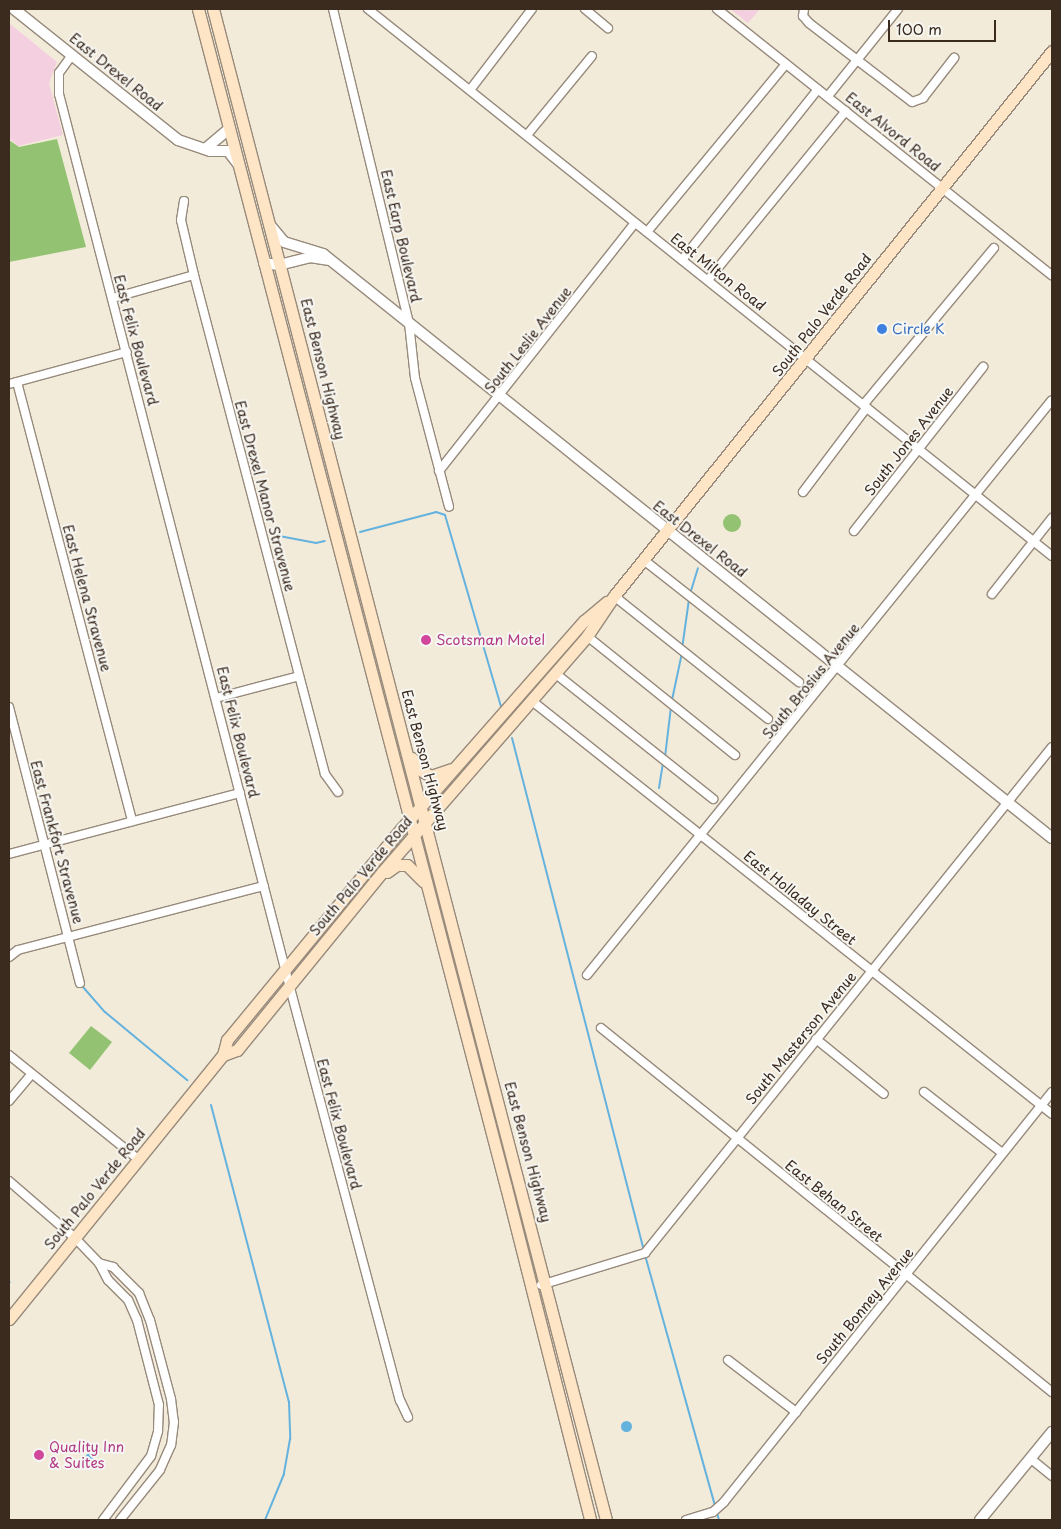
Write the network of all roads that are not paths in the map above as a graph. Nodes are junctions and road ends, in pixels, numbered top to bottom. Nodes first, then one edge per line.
1 (14, 9) edge
2 (198, 9) edge
3 (213, 9) edge
4 (333, 9) edge
5 (368, 9) edge
6 (532, 9) edge
7 (585, 9) edge
8 (717, 9) edge
9 (898, 9) edge
10 (801, 13) edge
11 (608, 28) dead end
12 (1052, 51) edge
13 (72, 55) junction
14 (592, 56) dead end
15 (954, 58) dead end
16 (856, 61) junction
17 (786, 64) junction
18 (818, 89) junction
19 (470, 90) junction
20 (828, 96) junction
21 (846, 111) junction
22 (229, 129) junction
23 (527, 135) junction
24 (206, 149) junction
25 (238, 164) junction
26 (942, 187) junction
27 (184, 202) dead end
28 (268, 223) junction
29 (635, 223) junction
30 (647, 232) junction
31 (994, 248) dead end
32 (331, 260) junction
33 (682, 260) junction
34 (264, 263) junction
35 (279, 265) junction
36 (194, 275) junction
37 (1052, 275) edge
38 (708, 280) junction
39 (113, 298) junction
40 (409, 323) junction
41 (127, 352) junction
42 (808, 359) junction
43 (983, 368) dead end
44 (13, 383) edge
45 (499, 397) junction
46 (1052, 400) edge
47 (865, 405) junction
48 (919, 448) junction
49 (439, 471) junction
50 (803, 492) dead end
51 (976, 496) junction
52 (449, 507) dead end
53 (1052, 518) edge
54 (854, 531) dead end
55 (669, 532) junction
56 (1033, 542) junction
57 (1052, 556) edge
58 (645, 561) junction
59 (992, 594) dead end
60 (614, 596) junction
61 (587, 636) junction
62 (839, 665) junction
63 (556, 674) junction
64 (299, 676) junction
65 (799, 682) dead end
66 (216, 698) junction
67 (532, 701) junction
68 (9, 708) edge
69 (768, 719) dead end
70 (404, 740) junction
71 (1052, 747) edge
72 (736, 755) dead end
73 (455, 766) junction
74 (338, 792) dead end
75 (240, 793) junction
76 (713, 799) dead end
77 (1009, 803) junction
78 (422, 806) junction
79 (410, 819) junction
80 (132, 821) junction
81 (426, 822) junction
82 (414, 835) junction
83 (702, 836) junction
84 (1052, 838) edge
85 (44, 844) junction
86 (9, 854) edge
87 (375, 880) junction
88 (264, 886) junction
89 (428, 890) junction
90 (69, 936) junction
91 (9, 957) edge
92 (285, 968) junction
93 (871, 971) junction
94 (587, 975) dead end
95 (80, 983) dead end
96 (289, 984) junction
97 (601, 1028) dead end
98 (816, 1039) junction
99 (9, 1055) edge
100 (223, 1055) junction
101 (32, 1074) junction
102 (495, 1085) junction
103 (481, 1091) junction
104 (924, 1092) dead end
105 (1052, 1092) edge
106 (884, 1094) dead end
107 (9, 1101) edge
108 (1042, 1106) junction
109 (1052, 1114) edge
110 (736, 1139) junction
111 (1002, 1154) junction
112 (139, 1160) junction
113 (9, 1182) edge
114 (75, 1238) junction
115 (99, 1263) junction
116 (907, 1276) junction
117 (547, 1283) junction
118 (532, 1288) junction
119 (9, 1319) edge
120 (154, 1333) junction
121 (142, 1340) junction
122 (728, 1360) dead end
123 (1052, 1392) edge
124 (796, 1412) junction
125 (408, 1417) dead end
126 (1052, 1432) edge
127 (1031, 1459) junction
128 (1052, 1476) edge
129 (132, 1483) junction
130 (142, 1492) junction
131 (103, 1520) edge
132 (120, 1520) edge
133 (590, 1520) edge
134 (606, 1520) edge
135 (686, 1520) edge
136 (980, 1520) edge

1 - 13 street, East Drexel Road
2 - 22 main road
3 - 28 main road, East Benson Highway
4 - 40 street, East Earp Boulevard
5 - 19 street, East Milton Road
6 - 19 street
7 - 11 street
8 - 17 street, East Alvord Road
9 - 16 street
10 - 16 street
12 - 26 main road, South Palo Verde Road
13 - 24 street, East Drexel Road
13 - 39 street, East Felix Boulevard
14 - 23 street
15 - 16 street
16 - 20 street
17 - 18 street, East Alvord Road
17 - 30 street
18 - 20 street, East Alvord Road
18 - 33 street
19 - 23 street, East Milton Road
20 - 21 street, East Alvord Road
21 - 26 street, East Alvord Road
21 - 38 street
22 - 24 street
22 - 25 main road
23 - 29 street, East Milton Road
24 - 25 street, East Drexel Road
25 - 34 main road
26 - 37 street, East Alvord Road
26 - 42 main road, South Palo Verde Road
27 - 36 street, East Drexel Manor Stravenue
28 - 32 street, East Drexel Road
28 - 35 main road, East Benson Highway
29 - 30 street, East Milton Road
29 - 45 street, South Leslie Avenue
30 - 33 street, East Milton Road
31 - 47 street
32 - 35 street
32 - 40 street, East Drexel Road
33 - 38 street, East Milton Road
34 - 35 street
34 - 79 main road
35 - 70 main road, East Benson Highway
36 - 39 street
36 - 64 street, East Drexel Manor Stravenue
38 - 42 street, East Milton Road
39 - 41 street, East Felix Boulevard
40 - 45 street, East Drexel Road
40 - 49 street, East Earp Boulevard
41 - 44 street
41 - 66 street, East Felix Boulevard
42 - 47 street, East Milton Road
42 - 55 main road, South Palo Verde Road
43 - 48 street, South Jones Avenue
44 - 80 street, East Helena Stravenue
45 - 49 street, South Leslie Avenue
45 - 55 street, East Drexel Road
46 - 51 street, South Brosius Avenue
47 - 48 street, East Milton Road
47 - 50 street
48 - 51 street, East Milton Road
48 - 54 street, South Jones Avenue
49 - 52 street, East Earp Boulevard
51 - 56 street, East Milton Road
51 - 62 street, South Brosius Avenue
53 - 56 street
55 - 58 main road, South Palo Verde Road
55 - 62 street, East Drexel Road
56 - 57 street, East Milton Road
56 - 59 street
58 - 60 main road, South Palo Verde Road
58 - 65 street
60 - 61 main road, South Palo Verde Road
60 - 69 street
60 - 73 main road, South Palo Verde Road
61 - 63 main road, South Palo Verde Road
61 - 72 street
62 - 77 street, East Drexel Road
62 - 83 street, South Brosius Avenue
63 - 67 main road, South Palo Verde Road
63 - 76 street
64 - 66 street
64 - 74 street, East Drexel Manor Stravenue
66 - 75 street, East Felix Boulevard
67 - 81 main road, South Palo Verde Road
67 - 83 street, East Holladay Street
68 - 85 street, East Frankfort Stravenue
70 - 73 main road
70 - 78 main road, East Benson Highway
71 - 77 street, South Masterson Avenue
73 - 78 main road, South Palo Verde Road
75 - 80 street
75 - 88 street, East Felix Boulevard
77 - 84 street, East Drexel Road
77 - 93 street, South Masterson Avenue
78 - 79 main road, South Palo Verde Road
78 - 81 main road, East Benson Highway
79 - 82 main road
79 - 92 main road, South Palo Verde Road
80 - 85 street
81 - 82 main road, South Palo Verde Road
81 - 102 main road, East Benson Highway
82 - 87 main road, South Palo Verde Road
82 - 89 main road
83 - 93 street, East Holladay Street
83 - 94 street, South Brosius Avenue
85 - 86 street
85 - 90 street, East Frankfort Stravenue
87 - 89 main road
87 - 96 main road, South Palo Verde Road
88 - 90 street
88 - 92 street, East Felix Boulevard
89 - 103 main road
90 - 91 street
90 - 95 street, East Frankfort Stravenue
92 - 96 street, East Felix Boulevard
92 - 100 main road, South Palo Verde Road
93 - 98 street, South Masterson Avenue
93 - 108 street, East Holladay Street
96 - 100 main road, South Palo Verde Road
96 - 125 street, East Felix Boulevard
97 - 110 street, East Behan Street
98 - 106 street
98 - 110 street, South Masterson Avenue
99 - 101 street
100 - 112 main road, South Palo Verde Road
101 - 107 street
101 - 112 street
102 - 103 main road
102 - 117 main road, East Benson Highway
103 - 118 main road
104 - 111 street
105 - 108 street, South Bonney Avenue
108 - 109 street, East Holladay Street
108 - 111 street, South Bonney Avenue
110 - 116 street, East Behan Street
110 - 117 street, South Masterson Avenue
111 - 116 street, South Bonney Avenue
112 - 114 main road, South Palo Verde Road
113 - 114 street
114 - 115 street
114 - 119 main road, South Palo Verde Road
115 - 120 street
115 - 121 street
116 - 123 street, East Behan Street
116 - 124 street, South Bonney Avenue
117 - 118 street, South Masterson Avenue
117 - 134 main road, East Benson Highway
118 - 133 main road
120 - 121 street
120 - 130 street
121 - 129 street
122 - 124 street
124 - 135 street, South Bonney Avenue
126 - 127 street
127 - 128 street
127 - 136 street
129 - 130 street
129 - 131 street
130 - 132 street

